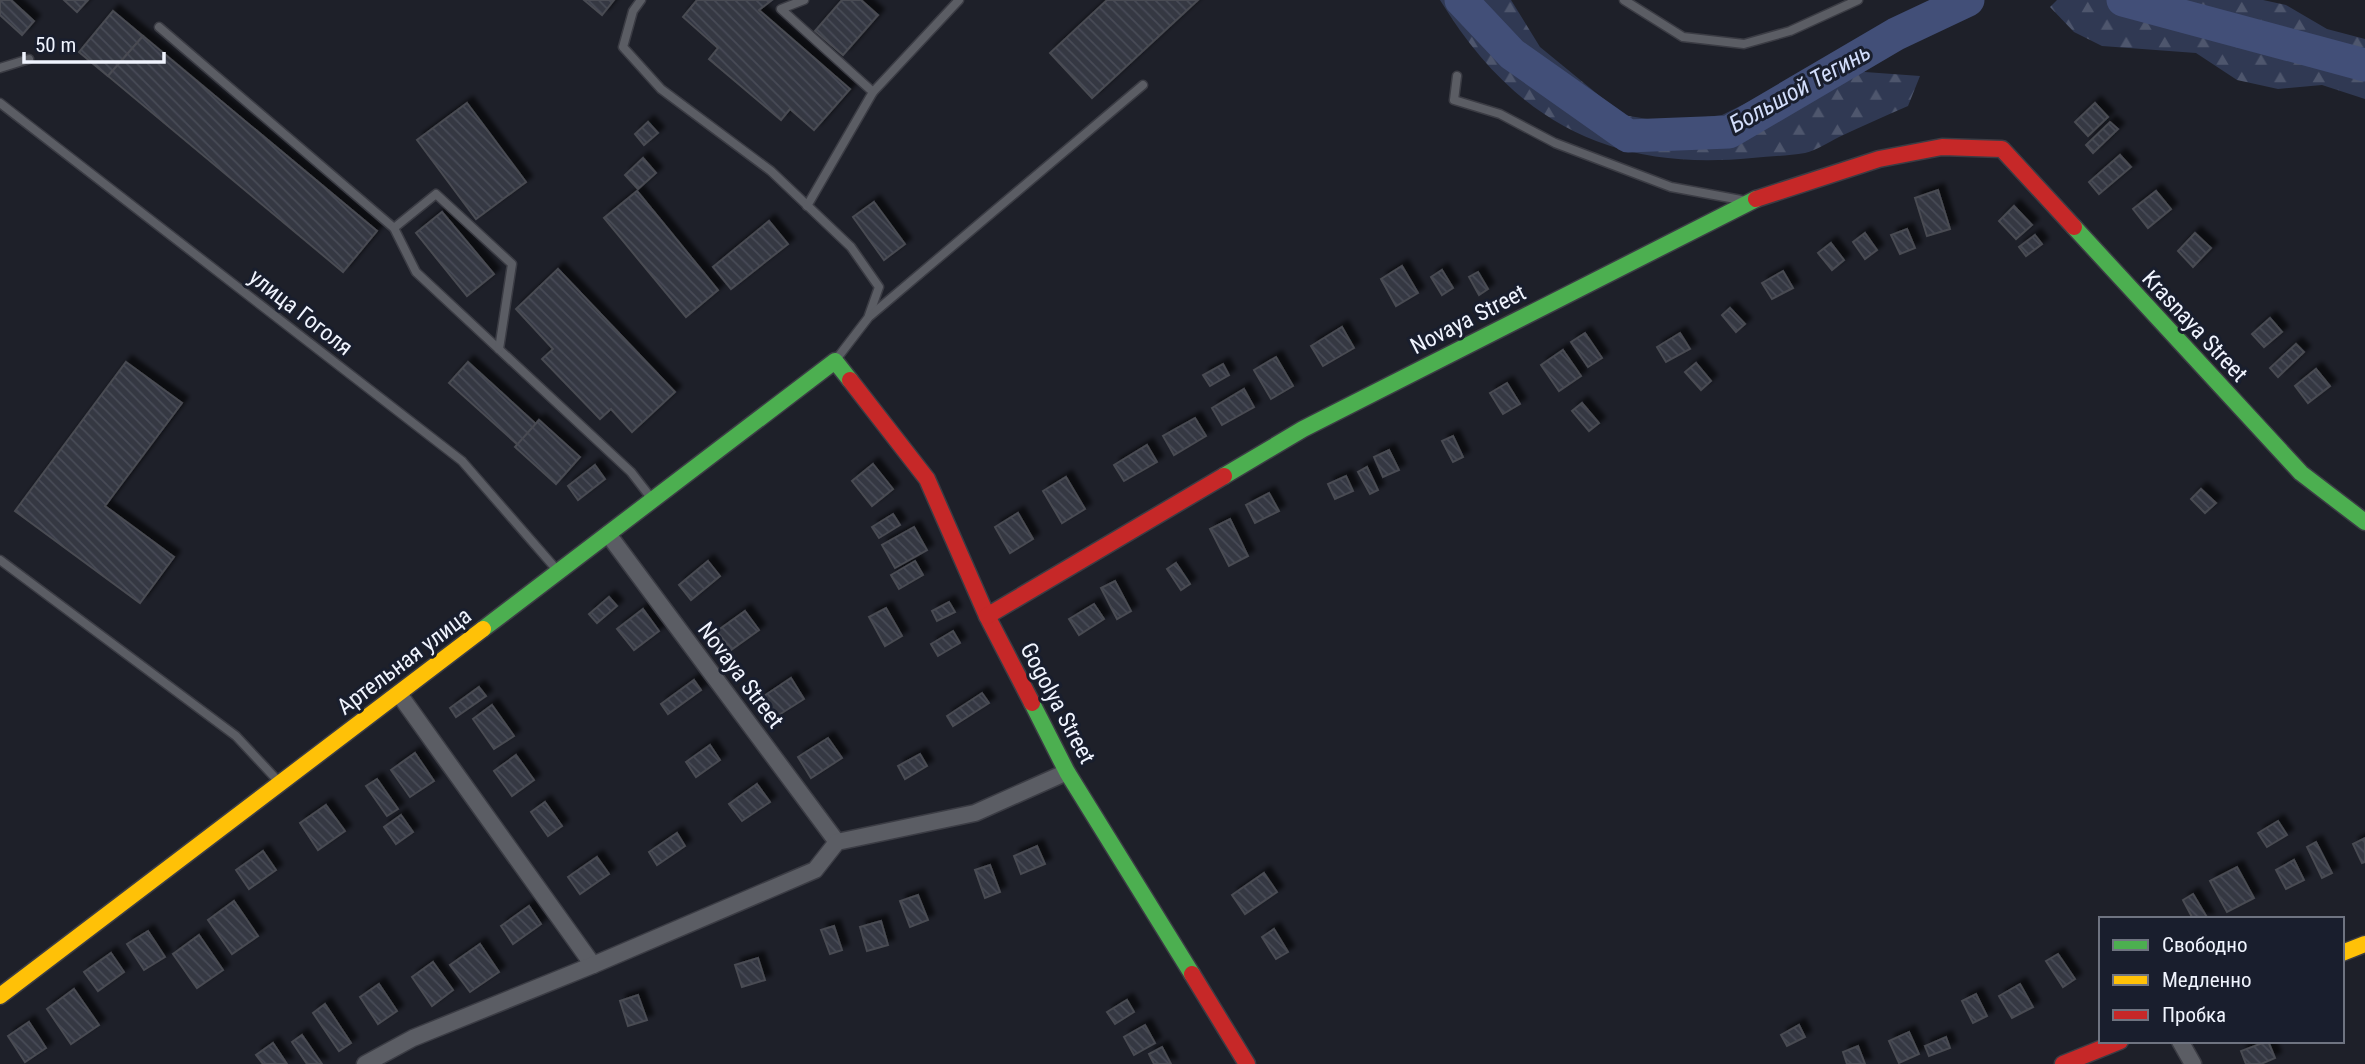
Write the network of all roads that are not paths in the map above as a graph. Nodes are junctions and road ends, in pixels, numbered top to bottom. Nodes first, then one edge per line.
1 (640, 0) edge
2 (804, 0) edge
3 (959, 0) edge
4 (1624, 0) edge
5 (1858, 0) edge
6 (159, 27) dead end
7 (29, 59) dead end
8 (0, 68) edge
9 (1457, 76) dead end
10 (1143, 85) dead end
11 (873, 92) junction
12 (0, 103) edge
13 (2002, 149) joint
14 (1751, 201) junction
15 (807, 206) junction
16 (394, 228) junction
17 (868, 318) junction
18 (499, 349) junction
19 (835, 361) junction
20 (653, 500) junction
21 (2365, 522) edge
22 (608, 534) junction
23 (0, 560) edge
24 (559, 572) junction
25 (987, 616) junction
26 (399, 694) junction
27 (1067, 772) junction
28 (281, 784) junction
29 (837, 842) junction
30 (2365, 944) edge
31 (2344, 952) edge
32 (593, 965) junction
33 (0, 996) edge
34 (2115, 1043) edge
35 (2181, 1043) edge
36 (365, 1064) edge
37 (1247, 1064) edge
38 (2063, 1064) edge
39 (2193, 1064) edge

1 - 15 lane
2 - 11 lane
3 - 11 lane
4 - 5 lane
6 - 16 lane
7 - 8 lane
9 - 14 lane
10 - 17 lane
11 - 15 lane
12 - 24 lane, улица Гоголя
13 - 14 street, Novaya Street
13 - 21 street, Krasnaya Street
14 - 25 street, Novaya Street
15 - 17 lane
16 - 18 lane
16 - 18 lane
17 - 19 lane
18 - 20 lane
19 - 20 street, Артельная улица
19 - 25 street, Gogolya Street
20 - 22 street, Артельная улица
22 - 24 street, Артельная улица
22 - 29 street, Novaya Street
23 - 28 lane
24 - 26 street, Артельная улица
25 - 27 street, Gogolya Street
26 - 28 street, Артельная улица
26 - 32 street
27 - 29 street
27 - 37 street, Gogolya Street
28 - 33 street, Артельная улица
29 - 32 street
30 - 31 street
32 - 36 street
34 - 38 street
35 - 39 street

